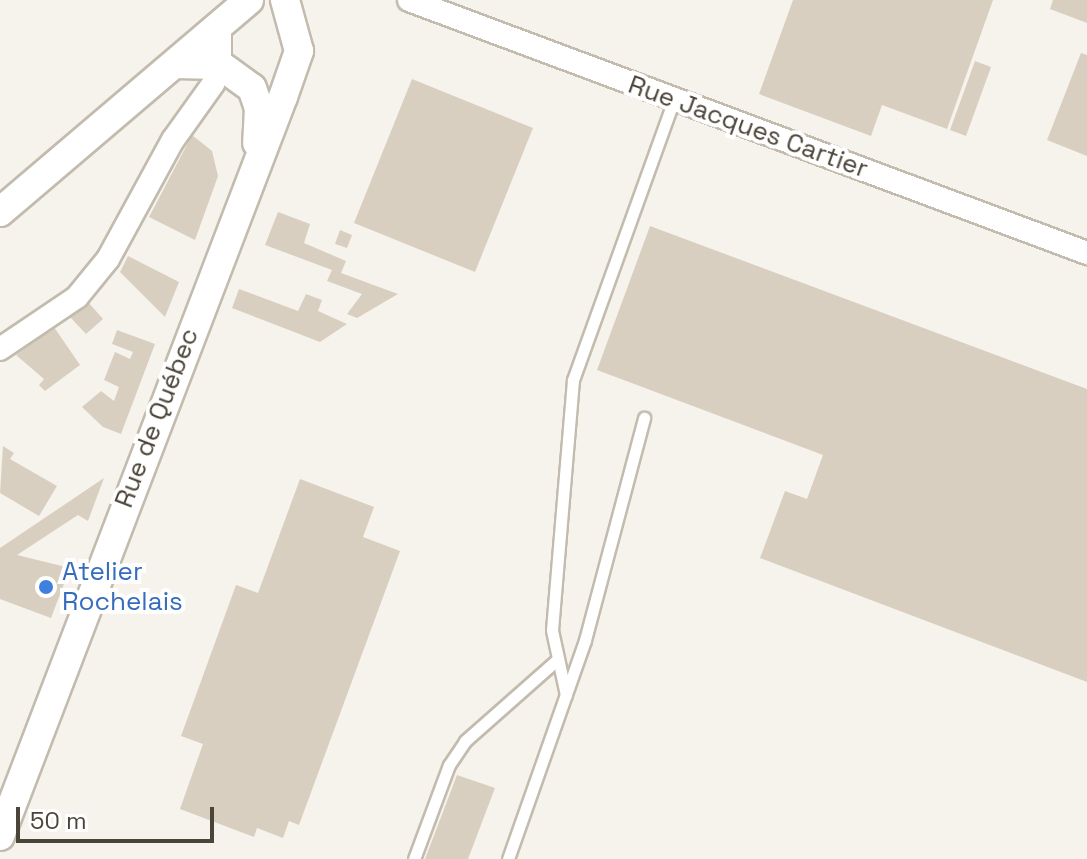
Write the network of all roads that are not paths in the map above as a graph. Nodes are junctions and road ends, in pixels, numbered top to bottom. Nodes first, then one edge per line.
1 (249, 0) edge
2 (285, 0) edge
3 (409, 0) edge
4 (220, 25) junction
5 (175, 64) junction
6 (220, 65) junction
7 (674, 99) junction
8 (255, 159) junction
9 (0, 212) edge
10 (1087, 253) edge
11 (0, 349) edge
12 (644, 418) dead end
13 (558, 659) junction
14 (566, 695) junction
15 (0, 836) edge
16 (414, 859) edge
17 (508, 859) edge

1 - 4 street
2 - 8 street, Rue de Québec
3 - 7 street, Rue Jacques Cartier
4 - 5 street
4 - 6 street
5 - 6 street
5 - 9 street
6 - 8 street
6 - 11 street
7 - 10 street, Rue Jacques Cartier
7 - 13 lane
8 - 15 street, Rue de Québec
12 - 14 lane
13 - 14 lane
13 - 16 lane
14 - 17 lane

